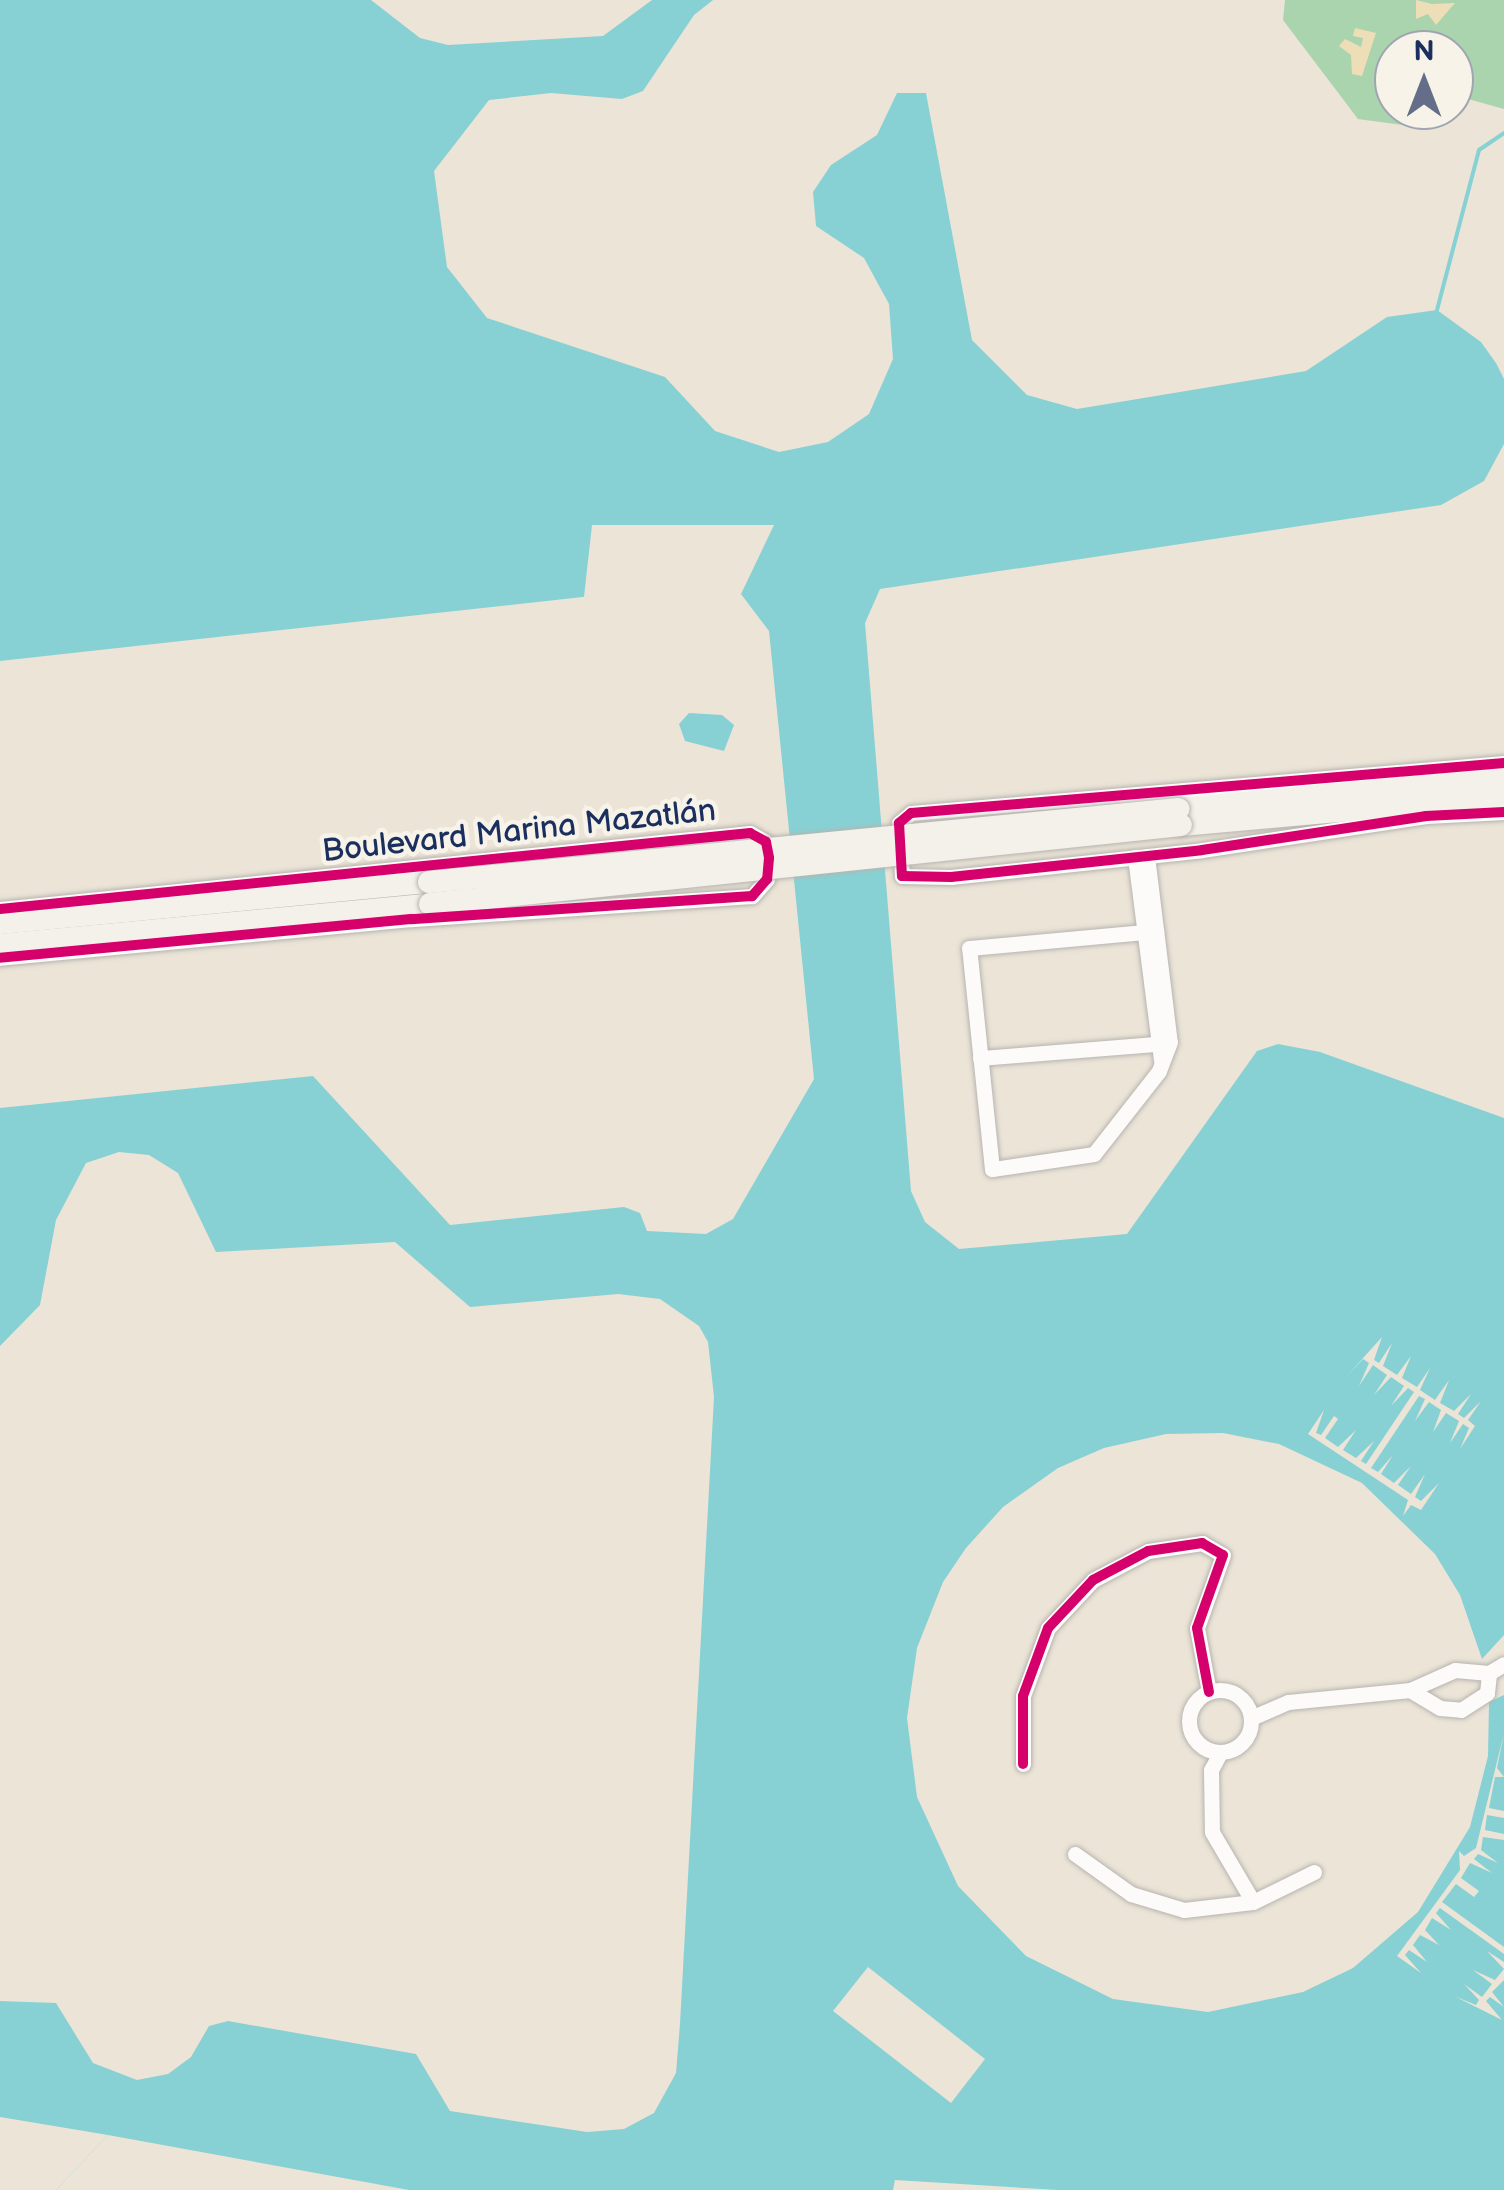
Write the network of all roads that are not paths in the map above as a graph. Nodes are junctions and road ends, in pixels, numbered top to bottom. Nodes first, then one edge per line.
1 (1504, 763) edge
2 (1504, 778) edge
3 (1423, 791) junction
4 (1504, 796) edge
5 (1504, 812) edge
6 (1141, 857) junction
7 (0, 909) edge
8 (259, 909) junction
9 (0, 923) edge
10 (1150, 932) junction
11 (0, 945) edge
12 (0, 958) edge
13 (1162, 1048) junction
14 (980, 1058) junction
15 (1504, 1664) edge
16 (1489, 1673) junction
17 (1410, 1690) junction
18 (1209, 1692) junction
19 (1251, 1718) junction
20 (1220, 1753) junction
21 (1023, 1764) dead end
22 (1076, 1854) dead end
23 (1314, 1872) dead end
24 (1253, 1902) junction

1 - 3 street
2 - 3 main road
3 - 4 main road
3 - 5 street
3 - 6 street
3 - 6 street
3 - 8 main road, bridge
6 - 10 street
7 - 8 street, Boulevard Marina Mazatlán
8 - 8 street, Boulevard Marina Mazatlán
8 - 9 main road
8 - 11 main road
8 - 12 street, Boulevard Marina Mazatlán
10 - 13 street
10 - 14 street
13 - 14 street
13 - 14 street
15 - 16 street
16 - 17 street
16 - 17 street
17 - 19 street
18 - 19 street
18 - 20 street
18 - 21 street
19 - 20 street
20 - 24 street
22 - 24 street
23 - 24 street

